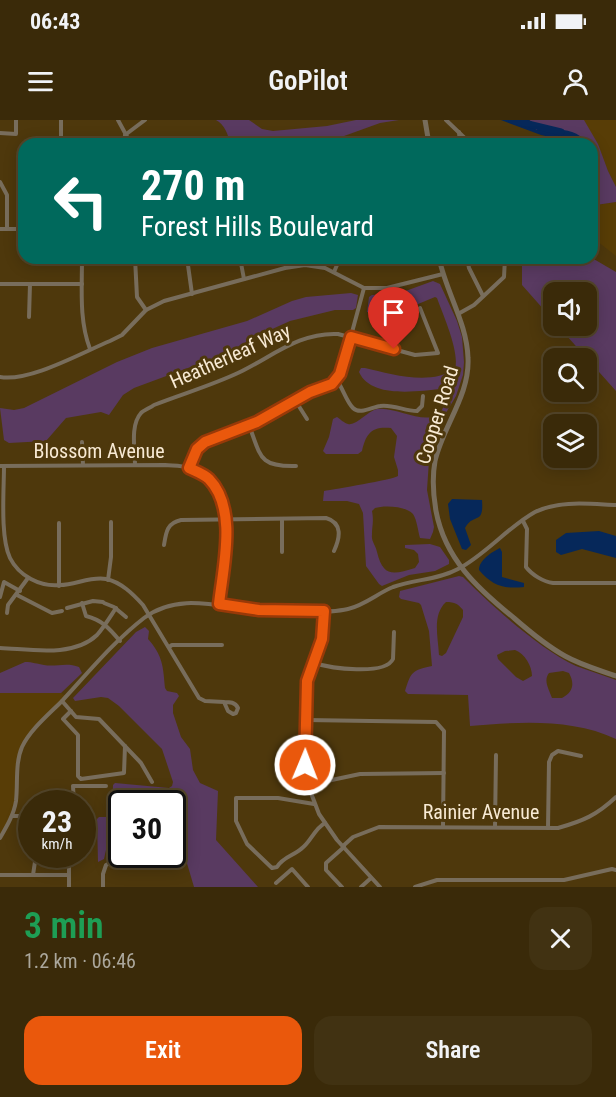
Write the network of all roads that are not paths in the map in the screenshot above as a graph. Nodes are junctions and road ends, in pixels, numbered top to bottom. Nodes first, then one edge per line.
1 (16, 120) edge
2 (62, 120) edge
3 (118, 120) edge
4 (145, 120) edge
5 (424, 120) edge
6 (446, 120) edge
7 (459, 131) junction
8 (0, 133) edge
9 (125, 135) junction
10 (61, 138) edge
11 (127, 138) edge
12 (428, 138) edge
13 (460, 138) edge
14 (465, 138) edge
15 (0, 182) edge
16 (18, 229) edge
17 (0, 230) edge
18 (7, 230) junction
19 (82, 264) edge
20 (135, 264) edge
21 (188, 264) edge
22 (241, 264) edge
23 (337, 264) edge
24 (440, 264) edge
25 (468, 264) edge
26 (505, 264) edge
27 (295, 266) joint
28 (334, 272) junction
29 (442, 274) junction
30 (244, 279) junction
31 (0, 284) edge
32 (30, 284) junction
33 (82, 284) junction
34 (364, 288) junction
35 (192, 294) junction
36 (483, 297) junction
37 (420, 308) dead end
38 (146, 310) junction
39 (458, 314) junction
40 (29, 317) dead end
41 (351, 337) junction
42 (90, 349) junction
43 (0, 377) edge
44 (336, 379) junction
45 (423, 396) dead end
46 (295, 400) junction
47 (308, 418) dead end
48 (249, 425) junction
49 (82, 442) dead end
50 (82, 465) junction
51 (135, 465) junction
52 (2, 466) edge
53 (296, 466) dead end
54 (189, 468) junction
55 (616, 505) edge
56 (282, 519) junction
57 (226, 520) junction
58 (523, 521) junction
59 (111, 522) dead end
60 (59, 523) dead end
61 (164, 545) dead end
62 (334, 551) dead end
63 (282, 552) dead end
64 (461, 568) junction
65 (28, 578) junction
66 (108, 580) junction
67 (616, 583) edge
68 (59, 586) junction
69 (18, 593) junction
70 (0, 597) edge
71 (82, 603) junction
72 (219, 604) junction
73 (66, 608) dead end
74 (116, 608) junction
75 (62, 611) dead end
76 (324, 611) junction
77 (7, 613) dead end
78 (149, 615) junction
79 (126, 617) dead end
80 (106, 624) junction
81 (394, 632) dead end
82 (120, 641) junction
83 (222, 645) dead end
84 (0, 648) edge
85 (168, 648) junction
86 (314, 663) junction
87 (616, 676) edge
88 (62, 701) junction
89 (224, 702) dead end
90 (71, 711) junction
91 (306, 720) junction
92 (125, 746) junction
93 (496, 755) dead end
94 (581, 756) dead end
95 (444, 773) junction
96 (152, 782) dead end
97 (308, 784) junction
98 (106, 786) dead end
99 (73, 790) edge
100 (616, 797) edge
101 (314, 804) junction
102 (12, 816) junction
103 (18, 816) edge
104 (325, 823) junction
105 (443, 827) junction
106 (495, 827) junction
107 (548, 828) junction
108 (0, 838) edge
109 (343, 846) junction
110 (108, 863) edge
111 (34, 868) edge
112 (69, 868) edge
113 (616, 870) edge
114 (0, 875) edge
115 (33, 875) junction
116 (69, 875) junction
117 (371, 878) junction
118 (276, 883) dead end
119 (69, 887) edge
120 (103, 887) edge
121 (308, 887) edge
122 (342, 887) edge
123 (361, 887) edge
124 (380, 887) edge
125 (415, 887) edge

1 - 8 street
2 - 10 street
3 - 9 street
4 - 9 street
5 - 12 street
6 - 7 street
7 - 13 street
7 - 14 street
9 - 11 street
15 - 18 street
16 - 18 street
17 - 18 street
19 - 33 street
20 - 38 street
21 - 35 street
22 - 30 street
23 - 28 street
24 - 29 street, Cooper Road
25 - 36 street
26 - 36 street
27 - 28 street
27 - 30 street
28 - 34 street
29 - 34 street
29 - 39 street, Cooper Road
30 - 35 street
31 - 32 street
32 - 33 street
32 - 40 street
33 - 42 street
34 - 41 street
35 - 38 street
36 - 39 street
37 - 41 street, Heatherleaf Way
38 - 42 street
39 - 64 street, Cooper Road
41 - 44 street
41 - 51 street, Heatherleaf Way
42 - 43 street
44 - 45 street
44 - 46 street
46 - 47 street
46 - 48 street
48 - 53 street
48 - 54 street
49 - 50 street
50 - 51 street, Blossom Avenue
50 - 52 street, Blossom Avenue
51 - 54 street, Blossom Avenue
52 - 65 street
54 - 57 street, Blossom Avenue
55 - 58 street
56 - 57 street
56 - 62 street
56 - 63 street
57 - 61 street
57 - 72 street, Blossom Avenue
58 - 64 street
58 - 67 street
59 - 66 street
60 - 68 street
64 - 76 street
64 - 87 street, Cooper Road
65 - 68 street
65 - 69 street
66 - 68 street
66 - 78 street
69 - 70 street
69 - 75 street
69 - 77 street
71 - 73 street
71 - 74 street
71 - 80 street
72 - 76 street
72 - 78 street
74 - 79 street
74 - 80 street
76 - 86 street
78 - 82 street
78 - 85 street
80 - 82 street
80 - 84 street
81 - 86 street
82 - 88 street
83 - 85 street
85 - 89 street
86 - 91 street
88 - 90 street
88 - 102 street
90 - 92 street
90 - 92 street
91 - 95 street
91 - 97 street
92 - 96 street
93 - 106 street
94 - 107 street
95 - 97 street
95 - 105 street
97 - 101 street
98 - 99 street
100 - 107 street, Rainier Avenue
101 - 104 street
101 - 104 street
102 - 103 street
102 - 108 street
104 - 109 street
105 - 106 street, Rainier Avenue
105 - 109 street, Rainier Avenue
106 - 107 street, Rainier Avenue
109 - 117 street
109 - 122 street
110 - 120 street
111 - 115 street
112 - 116 street
113 - 125 street
114 - 115 street
115 - 116 street
116 - 119 street
117 - 123 street
117 - 124 street
118 - 121 street

